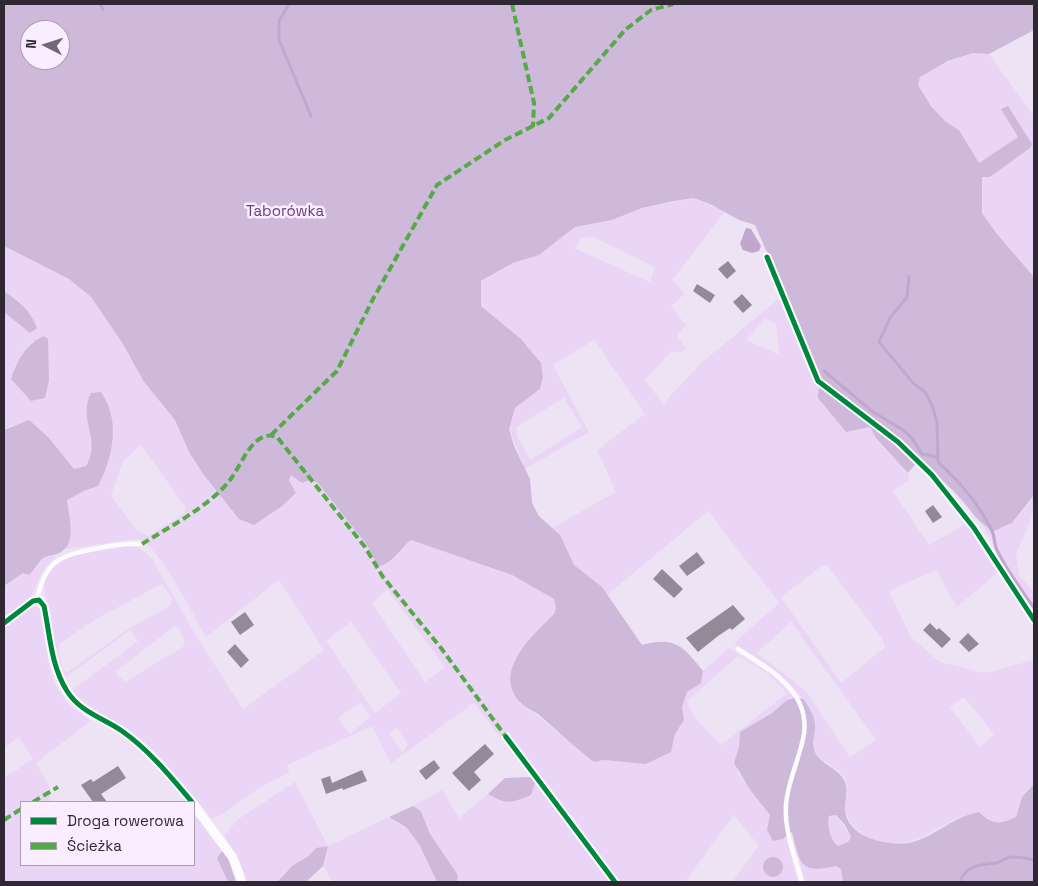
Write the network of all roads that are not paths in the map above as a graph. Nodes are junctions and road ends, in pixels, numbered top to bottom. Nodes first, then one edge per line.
1 (767, 257) dead end
2 (142, 544) dead end
3 (37, 600) junction
4 (1034, 620) edge
5 (4, 622) edge
6 (738, 650) dead end
7 (506, 737) dead end
8 (190, 801) edge
9 (195, 807) edge
10 (242, 882) edge
11 (615, 882) edge
12 (802, 882) edge

1 - 4 street
2 - 3 lane
3 - 5 street
3 - 8 street
6 - 12 lane
7 - 11 street
9 - 10 street

